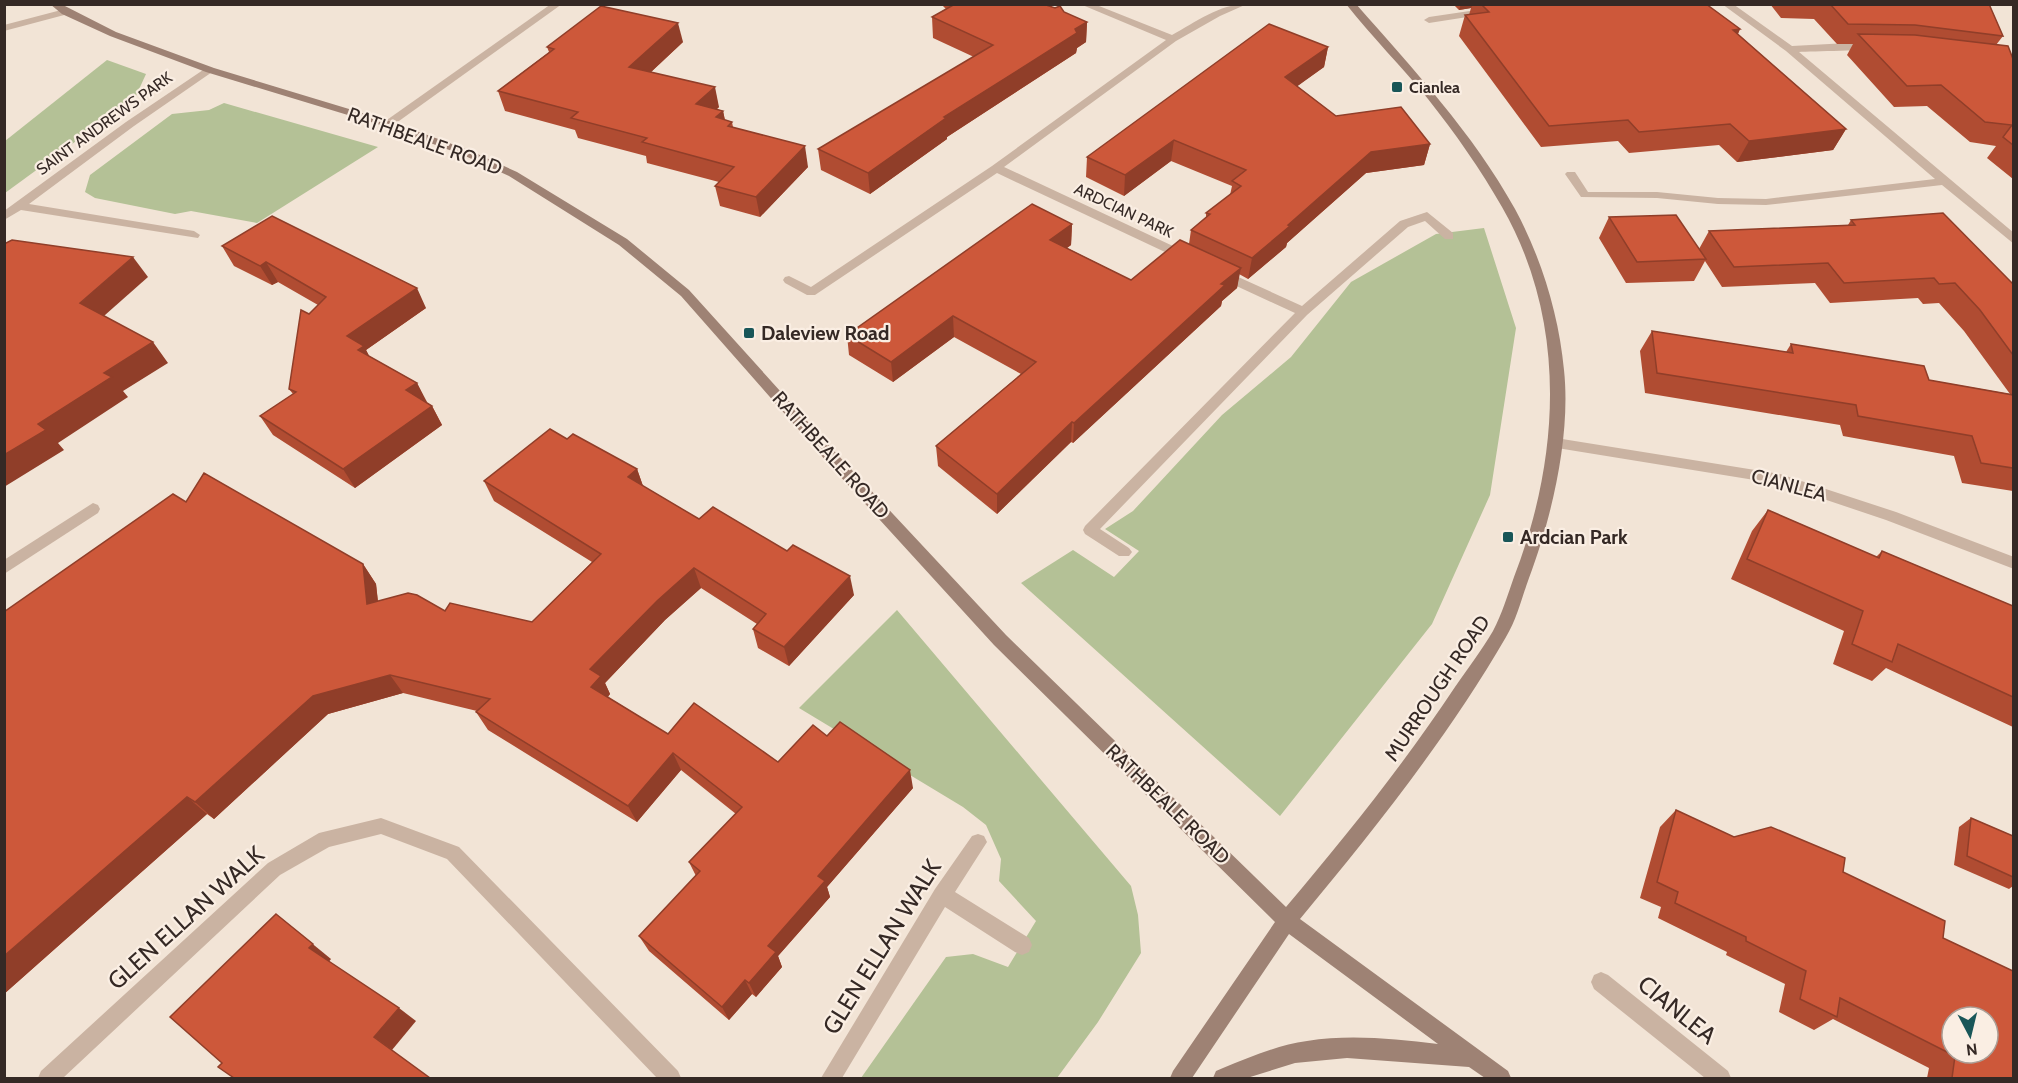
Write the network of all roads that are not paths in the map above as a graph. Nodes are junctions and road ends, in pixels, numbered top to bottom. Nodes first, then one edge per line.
1 (54, 4) edge
2 (558, 4) edge
3 (1084, 4) edge
4 (1243, 4) edge
5 (1350, 4) edge
6 (1726, 4) edge
7 (1504, 9) edge
8 (65, 12) junction
9 (1428, 20) dead end
10 (4, 28) edge
11 (1173, 39) junction
12 (1879, 48) edge
13 (1790, 49) junction
14 (210, 70) junction
15 (388, 124) junction
16 (996, 168) junction
17 (1571, 174) dead end
18 (1944, 181) junction
19 (20, 206) junction
20 (4, 217) edge
21 (194, 235) dead end
22 (1449, 236) dead end
23 (2013, 240) edge
24 (789, 280) dead end
25 (1303, 312) junction
26 (1556, 443) junction
27 (93, 510) dead end
28 (1124, 552) dead end
29 (2013, 563) edge
30 (4, 568) edge
31 (978, 842) dead end
32 (942, 895) junction
33 (1287, 921) junction
34 (1022, 945) dead end
35 (1601, 982) dead end
36 (1471, 1057) junction
37 (48, 1078) edge
38 (671, 1078) edge
39 (831, 1078) edge
40 (1180, 1078) edge
41 (1223, 1078) edge
42 (1501, 1078) edge
43 (1721, 1078) edge

1 - 8 main road, RATHBEALE ROAD
2 - 15 street
3 - 11 street
4 - 11 street
5 - 26 main road, MURROUGH ROAD
6 - 13 street
7 - 9 street
8 - 10 street
8 - 14 main road, RATHBEALE ROAD
11 - 16 street
12 - 13 street
13 - 18 street
14 - 15 main road, RATHBEALE ROAD
14 - 19 street, SAINT ANDREWS PARK
15 - 33 main road, RATHBEALE ROAD
16 - 24 street
16 - 25 street, ARDCIAN PARK
17 - 18 street
18 - 23 street
19 - 20 street, SAINT ANDREWS PARK
19 - 21 street
22 - 25 street
25 - 28 street
26 - 29 street, CIANLEA
26 - 33 main road, MURROUGH ROAD
27 - 30 street
31 - 32 street, GLEN ELLAN WALK
32 - 34 street
32 - 39 street, GLEN ELLAN WALK
33 - 36 main road, RATHBEALE ROAD
33 - 40 main road, MURROUGH ROAD
35 - 43 street, CIANLEA
36 - 41 main road
36 - 42 main road, RATHBEALE ROAD
37 - 38 street, GLEN ELLAN WALK

